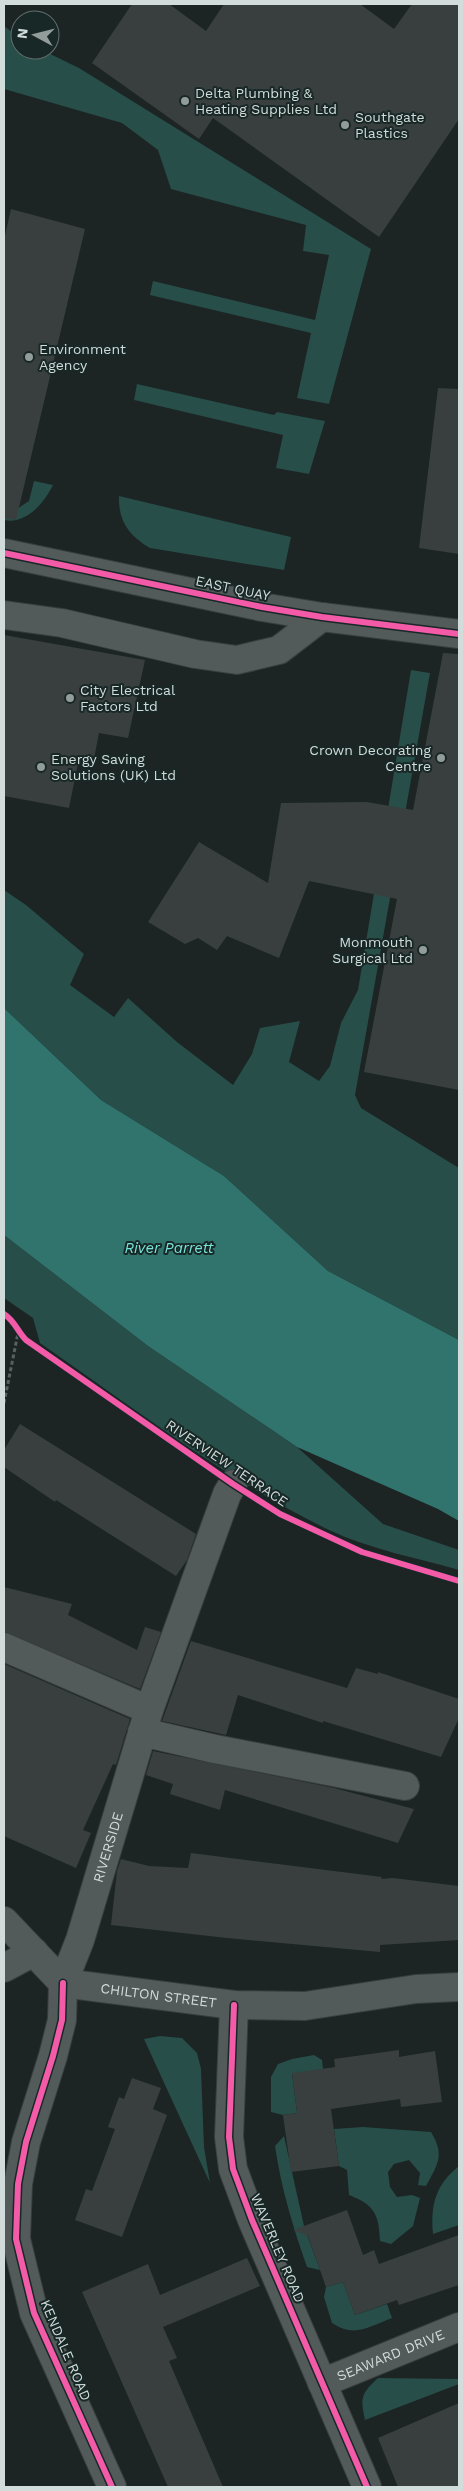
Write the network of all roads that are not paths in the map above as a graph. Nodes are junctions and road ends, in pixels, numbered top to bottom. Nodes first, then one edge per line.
1 (4, 553) edge
2 (4, 615) edge
3 (322, 617) junction
4 (459, 634) edge
5 (233, 1484) dead end
6 (4, 1647) edge
7 (145, 1721) junction
8 (405, 1786) dead end
9 (4, 1921) edge
10 (34, 1952) junction
11 (4, 1968) edge
12 (63, 1983) junction
13 (459, 1987) edge
14 (234, 2005) junction
15 (10, 2239) edge
16 (459, 2327) edge
17 (322, 2383) junction
18 (112, 2487) edge
19 (367, 2487) edge

1 - 3 street, EAST QUAY
2 - 3 street
3 - 4 street, EAST QUAY
5 - 7 street, RIVERSIDE
6 - 7 street
7 - 8 street
7 - 12 street, RIVERSIDE
9 - 10 street
10 - 11 street
10 - 12 street
12 - 14 street, CHILTON STREET
12 - 15 street, KENDALE ROAD
13 - 14 street, CHILTON STREET
14 - 17 street, WAVERLEY ROAD
15 - 18 street, KENDALE ROAD
16 - 17 street, SEAWARD DRIVE
17 - 19 street, WAVERLEY ROAD

